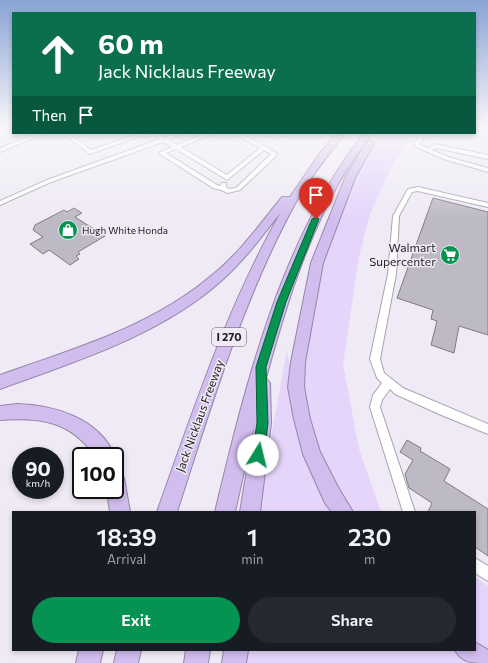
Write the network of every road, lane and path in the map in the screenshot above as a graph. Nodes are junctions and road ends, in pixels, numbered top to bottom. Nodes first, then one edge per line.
1 (114, 158) edge
2 (170, 158) edge
3 (194, 158) edge
4 (252, 158) edge
5 (272, 158) edge
6 (321, 158) edge
7 (351, 158) edge
8 (362, 158) edge
9 (449, 158) edge
10 (312, 170) junction
11 (488, 170) edge
12 (227, 178) junction
13 (223, 188) junction
14 (0, 204) edge
15 (488, 205) edge
16 (261, 367) junction
17 (0, 382) edge
18 (389, 382) junction
19 (0, 413) edge
20 (488, 429) edge
21 (100, 447) edge
22 (118, 499) edge
23 (120, 511) edge
24 (167, 511) edge
25 (225, 511) edge
26 (250, 511) edge
27 (342, 511) edge
28 (409, 511) edge
29 (476, 566) edge
30 (488, 574) edge
31 (92, 651) edge
32 (129, 651) edge
33 (198, 651) edge
34 (236, 651) edge
35 (469, 651) edge
36 (88, 663) edge
37 (126, 663) edge
38 (196, 663) edge
39 (234, 663) edge
40 (486, 663) edge

1 - 14 street
2 - 13 street
3 - 12 street
4 - 12 street
5 - 13 street
6 - 10 highway, Jack Nicklaus Freeway / I 270
7 - 16 highway
8 - 27 highway
9 - 11 street
10 - 17 highway
10 - 24 highway, Jack Nicklaus Freeway / I 270
12 - 13 street
15 - 18 street
16 - 25 highway
16 - 26 highway
18 - 20 street
18 - 28 street
19 - 21 highway
22 - 23 highway
29 - 30 street
31 - 36 highway
32 - 37 highway
33 - 38 highway
34 - 39 highway
35 - 40 highway

